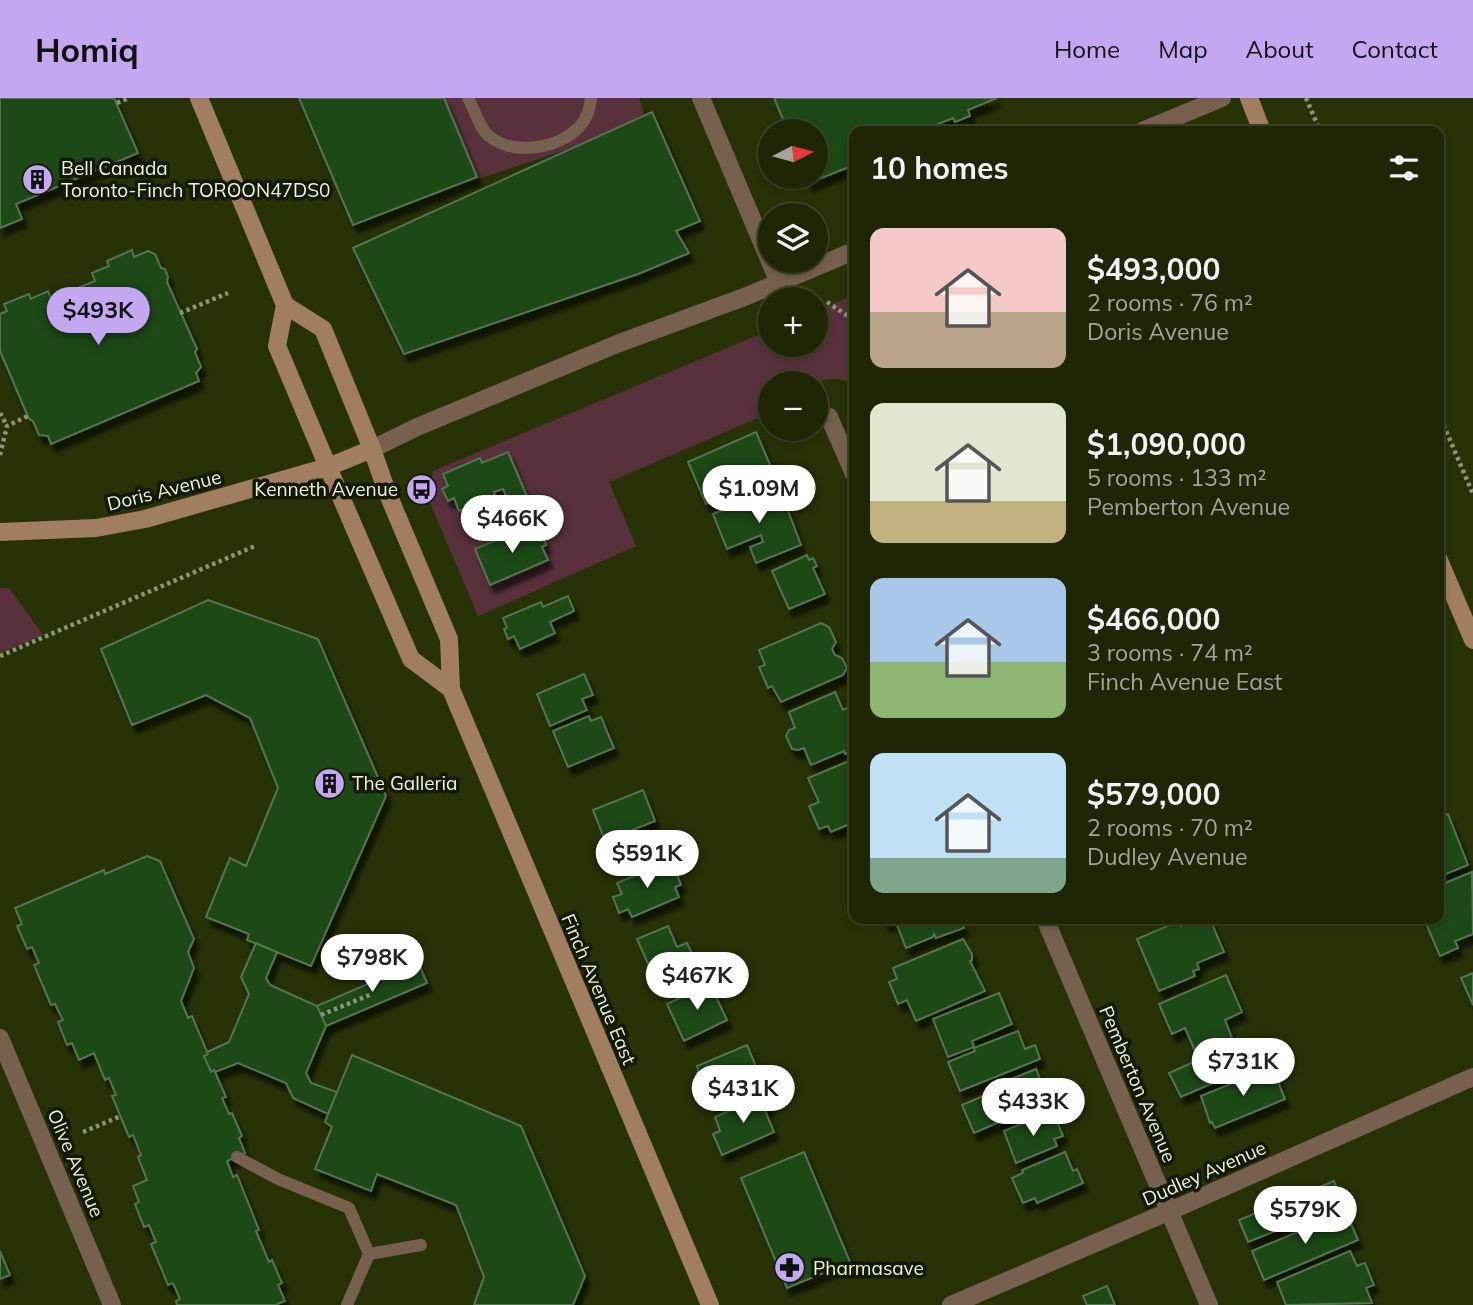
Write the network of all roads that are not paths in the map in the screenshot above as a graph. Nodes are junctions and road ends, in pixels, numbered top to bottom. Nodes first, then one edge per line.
1 (199, 98) edge
2 (468, 98) edge
3 (592, 98) edge
4 (701, 98) edge
5 (1222, 98) edge
6 (1249, 98) edge
7 (1154, 126) edge
8 (1260, 126) edge
9 (849, 253) edge
10 (779, 283) junction
11 (285, 305) junction
12 (829, 416) dead end
13 (372, 449) junction
14 (849, 462) edge
15 (328, 467) junction
16 (0, 532) edge
17 (1444, 572) edge
18 (1473, 640) edge
19 (451, 689) junction
20 (1047, 924) edge
21 (0, 1038) edge
22 (1473, 1077) edge
23 (237, 1157) dead end
24 (1170, 1212) junction
25 (421, 1245) dead end
26 (369, 1254) junction
27 (112, 1305) edge
28 (347, 1305) edge
29 (710, 1305) edge
30 (951, 1305) edge
31 (1209, 1305) edge

1 - 11 main road
2 - 3 lane
4 - 10 street
5 - 7 street
6 - 8 main road
9 - 10 street
10 - 13 street
11 - 13 main road, Finch Avenue East
11 - 15 main road
12 - 14 street
13 - 15 main road, Doris Avenue
13 - 19 main road, Finch Avenue East
15 - 16 main road, Doris Avenue
15 - 19 main road
17 - 18 main road
19 - 29 main road, Finch Avenue East
20 - 24 street, Pemberton Avenue
21 - 27 street, Olive Avenue
22 - 24 street, Dudley Avenue
23 - 26 lane
24 - 30 street, Dudley Avenue
24 - 31 street, Pemberton Avenue
25 - 26 lane
26 - 28 lane

